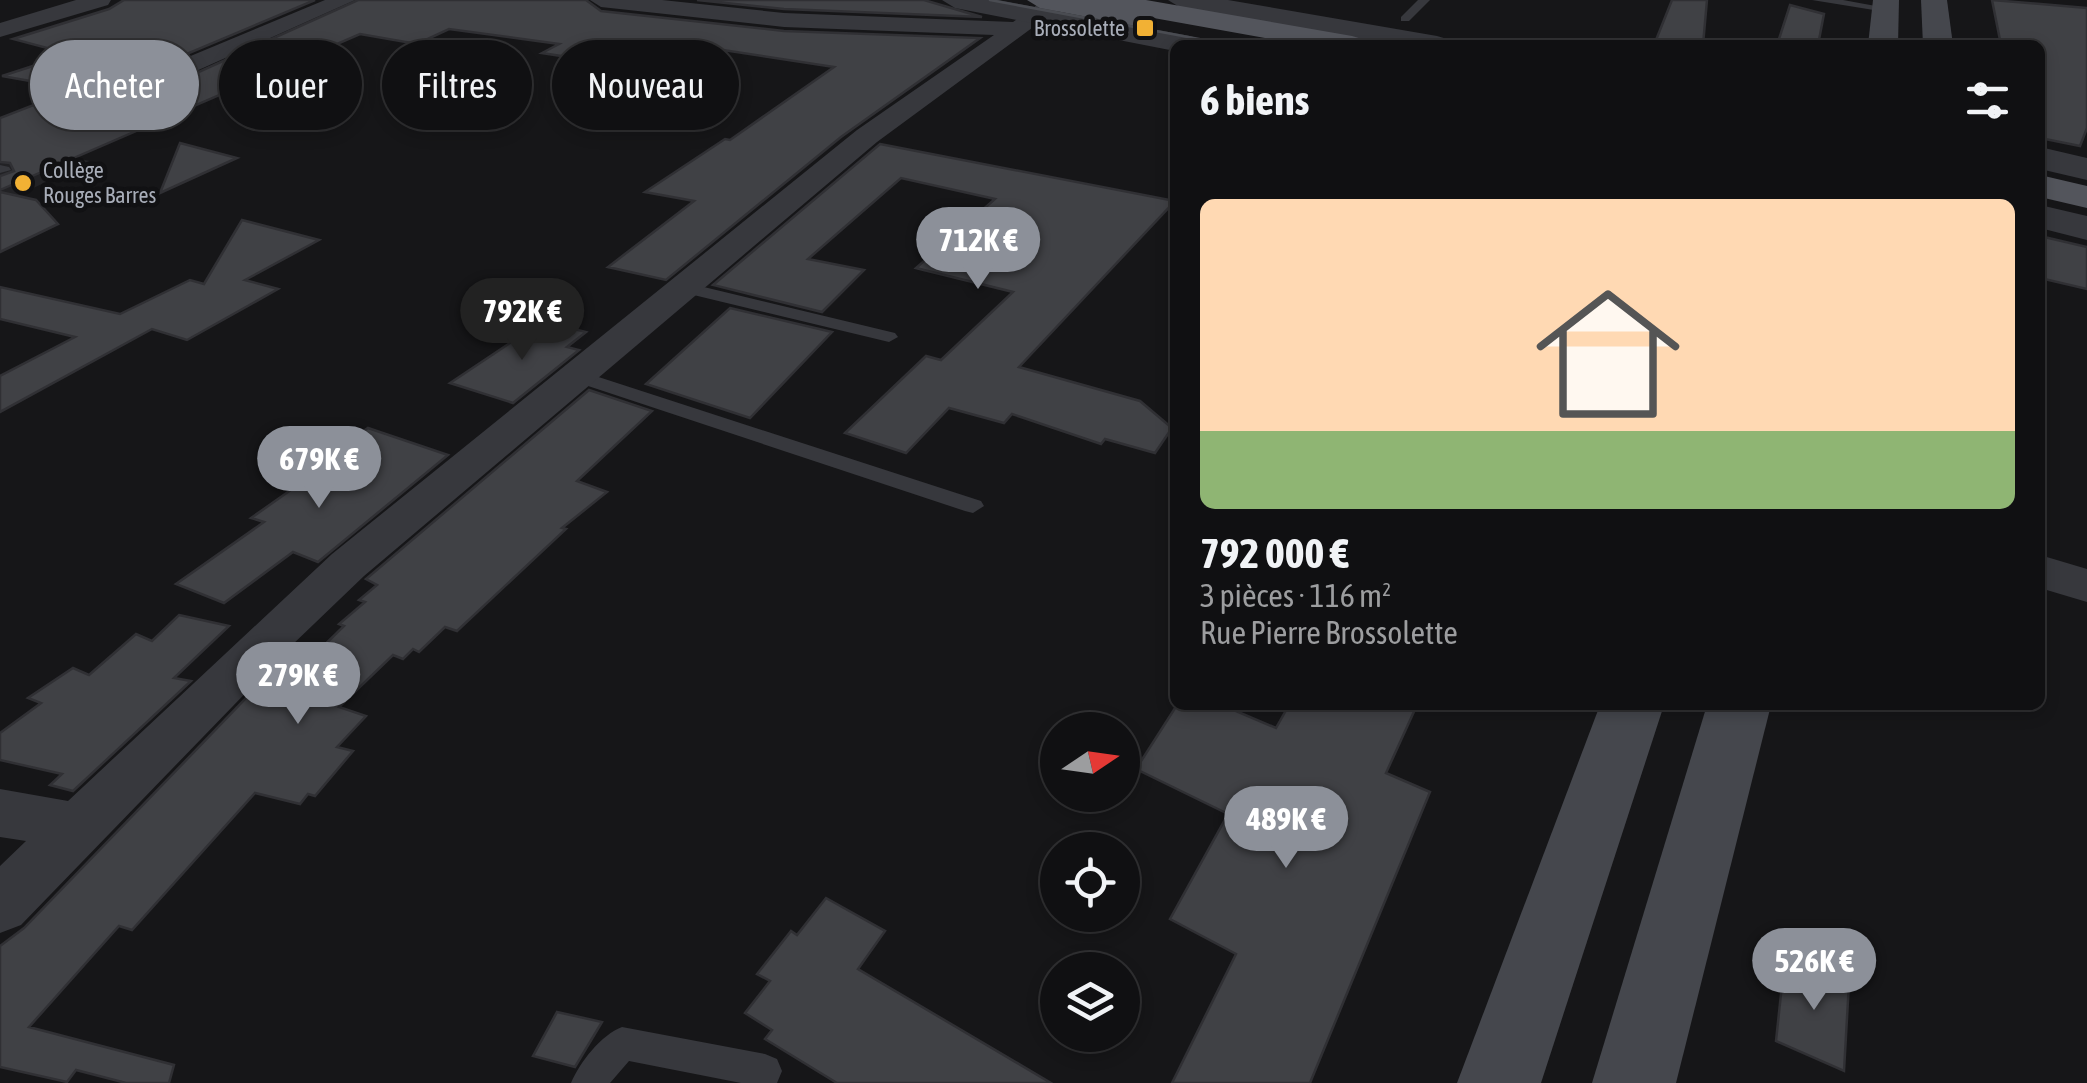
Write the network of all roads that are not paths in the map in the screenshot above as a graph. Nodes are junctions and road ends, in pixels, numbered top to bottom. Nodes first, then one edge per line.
1 (100, 0) edge
2 (344, 0) edge
3 (602, 0) edge
4 (955, 0) edge
5 (1128, 0) edge
6 (1181, 0) edge
7 (1424, 0) edge
8 (1818, 0) edge
9 (1934, 0) edge
10 (1096, 2) edge
11 (1886, 5) edge
12 (1042, 9) edge
13 (0, 30) edge
14 (1391, 32) edge
15 (1170, 40) edge
16 (1249, 40) edge
17 (1289, 40) edge
18 (1322, 40) edge
19 (1419, 40) edge
20 (1883, 40) edge
21 (1938, 40) edge
22 (199, 62) edge
23 (2045, 159) edge
24 (2087, 168) edge
25 (2045, 175) edge
26 (2087, 185) edge
27 (2045, 191) edge
28 (2087, 201) edge
29 (2045, 217) edge
30 (2087, 228) edge
31 (683, 288) junction
32 (889, 338) dead end
33 (576, 376) junction
34 (973, 506) dead end
35 (2045, 573) edge
36 (2087, 586) edge
37 (1630, 710) edge
38 (1739, 710) edge
39 (0, 813) edge
40 (79, 827) junction
41 (0, 906) edge
42 (766, 1070) dead end
43 (588, 1083) edge
44 (1498, 1083) edge
45 (1634, 1083) edge

1 - 13 street
2 - 22 street
3 - 12 street
4 - 12 street
5 - 14 main road
6 - 14 street
7 - 14 lane
8 - 11 lane
9 - 21 main road
10 - 17 main road
10 - 18 main road
11 - 20 main road
12 - 15 street
12 - 16 main road
12 - 31 street
14 - 19 street
23 - 24 street
25 - 26 main road
27 - 28 main road
29 - 30 street
31 - 32 lane
31 - 33 street
33 - 34 lane
33 - 40 street
35 - 36 street
37 - 44 main road
38 - 45 main road
39 - 40 street
40 - 41 street
42 - 43 lane

